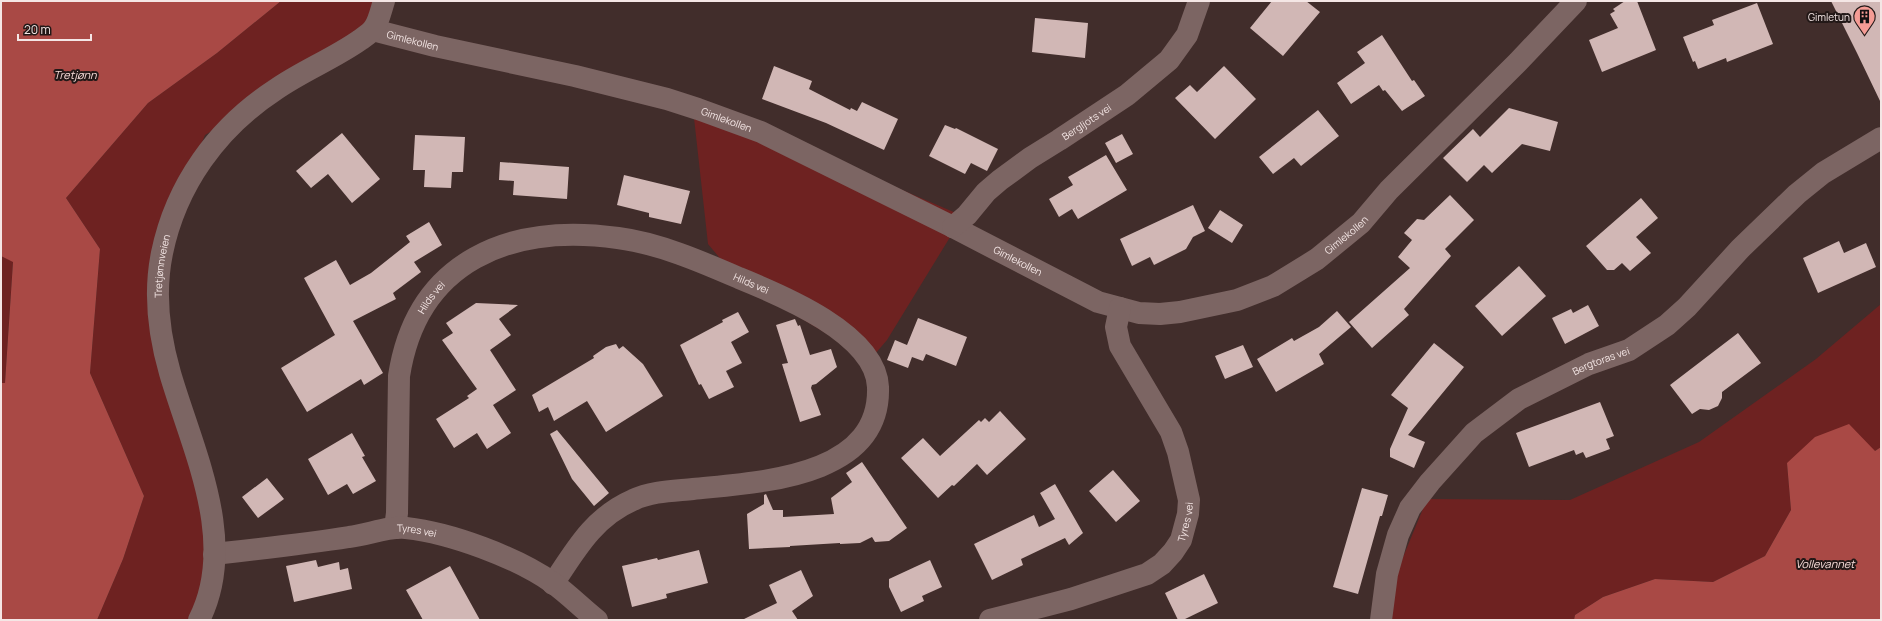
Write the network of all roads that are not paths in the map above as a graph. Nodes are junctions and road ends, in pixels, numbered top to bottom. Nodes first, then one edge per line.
1 (384, 1) edge
2 (1199, 1) edge
3 (1576, 1) edge
4 (373, 30) junction
5 (1881, 138) edge
6 (953, 227) junction
7 (1120, 308) junction
8 (395, 528) junction
9 (214, 554) junction
10 (553, 584) junction
11 (199, 620) edge
12 (597, 620) edge
13 (990, 620) edge
14 (1381, 620) edge

1 - 4 street
2 - 6 street, Bergljots vei
3 - 7 street, Gimlekollen
4 - 6 street, Gimlekollen
4 - 9 street, Tretjønnveien
5 - 14 street, Bergtoras vei
6 - 7 street, Gimlekollen
7 - 13 street, Tyres vei
8 - 9 street, Tyres vei
8 - 10 street, Tyres vei
8 - 10 street, Hilds vei
9 - 11 street, Tretjønnveien
10 - 12 street, Tyres vei

